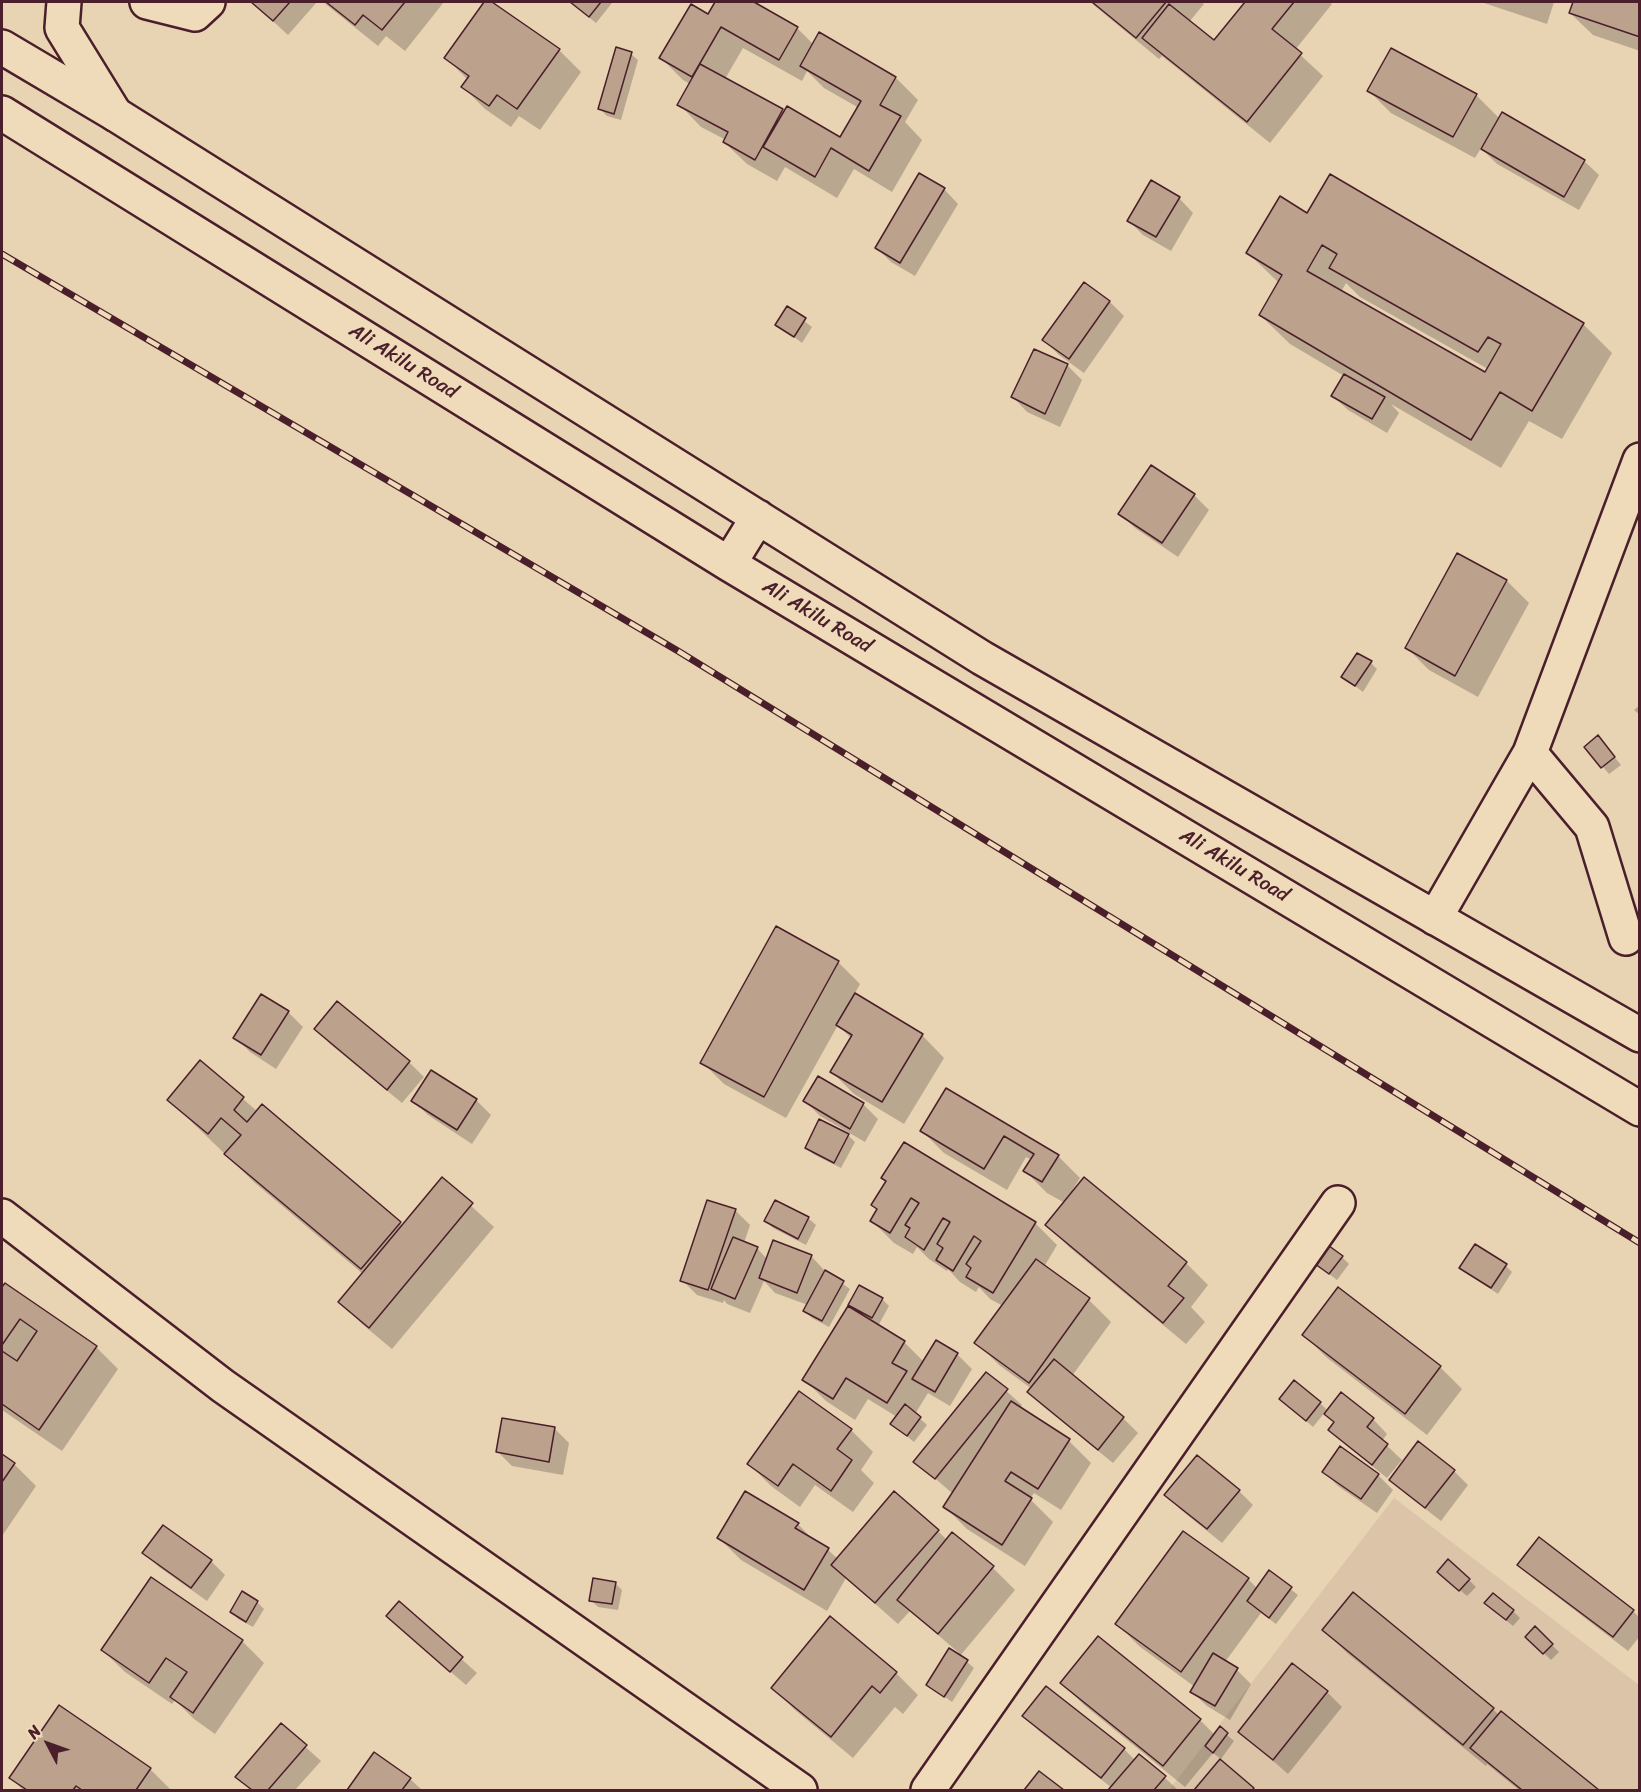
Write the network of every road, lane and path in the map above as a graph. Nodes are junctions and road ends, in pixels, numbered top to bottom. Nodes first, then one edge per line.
1 (64, 2) edge
2 (147, 2) edge
3 (208, 2) edge
4 (2, 47) edge
5 (2, 113) edge
6 (116, 114) junction
7 (1640, 460) edge
8 (758, 517) junction
9 (729, 564) junction
10 (1530, 753) junction
11 (1436, 918) junction
12 (1626, 938) dead end
13 (1640, 1035) edge
14 (1640, 1109) edge
15 (1338, 1203) dead end
16 (2, 1216) edge
17 (800, 1791) edge
18 (928, 1791) edge

1 - 6 main road
2 - 3 main road
4 - 6 main road
5 - 9 main road, Ali Akilu Road
6 - 8 main road
7 - 10 main road
8 - 9 main road
8 - 11 main road
9 - 14 main road, Ali Akilu Road
10 - 11 main road
10 - 12 main road
11 - 13 main road
15 - 18 main road
16 - 17 main road

